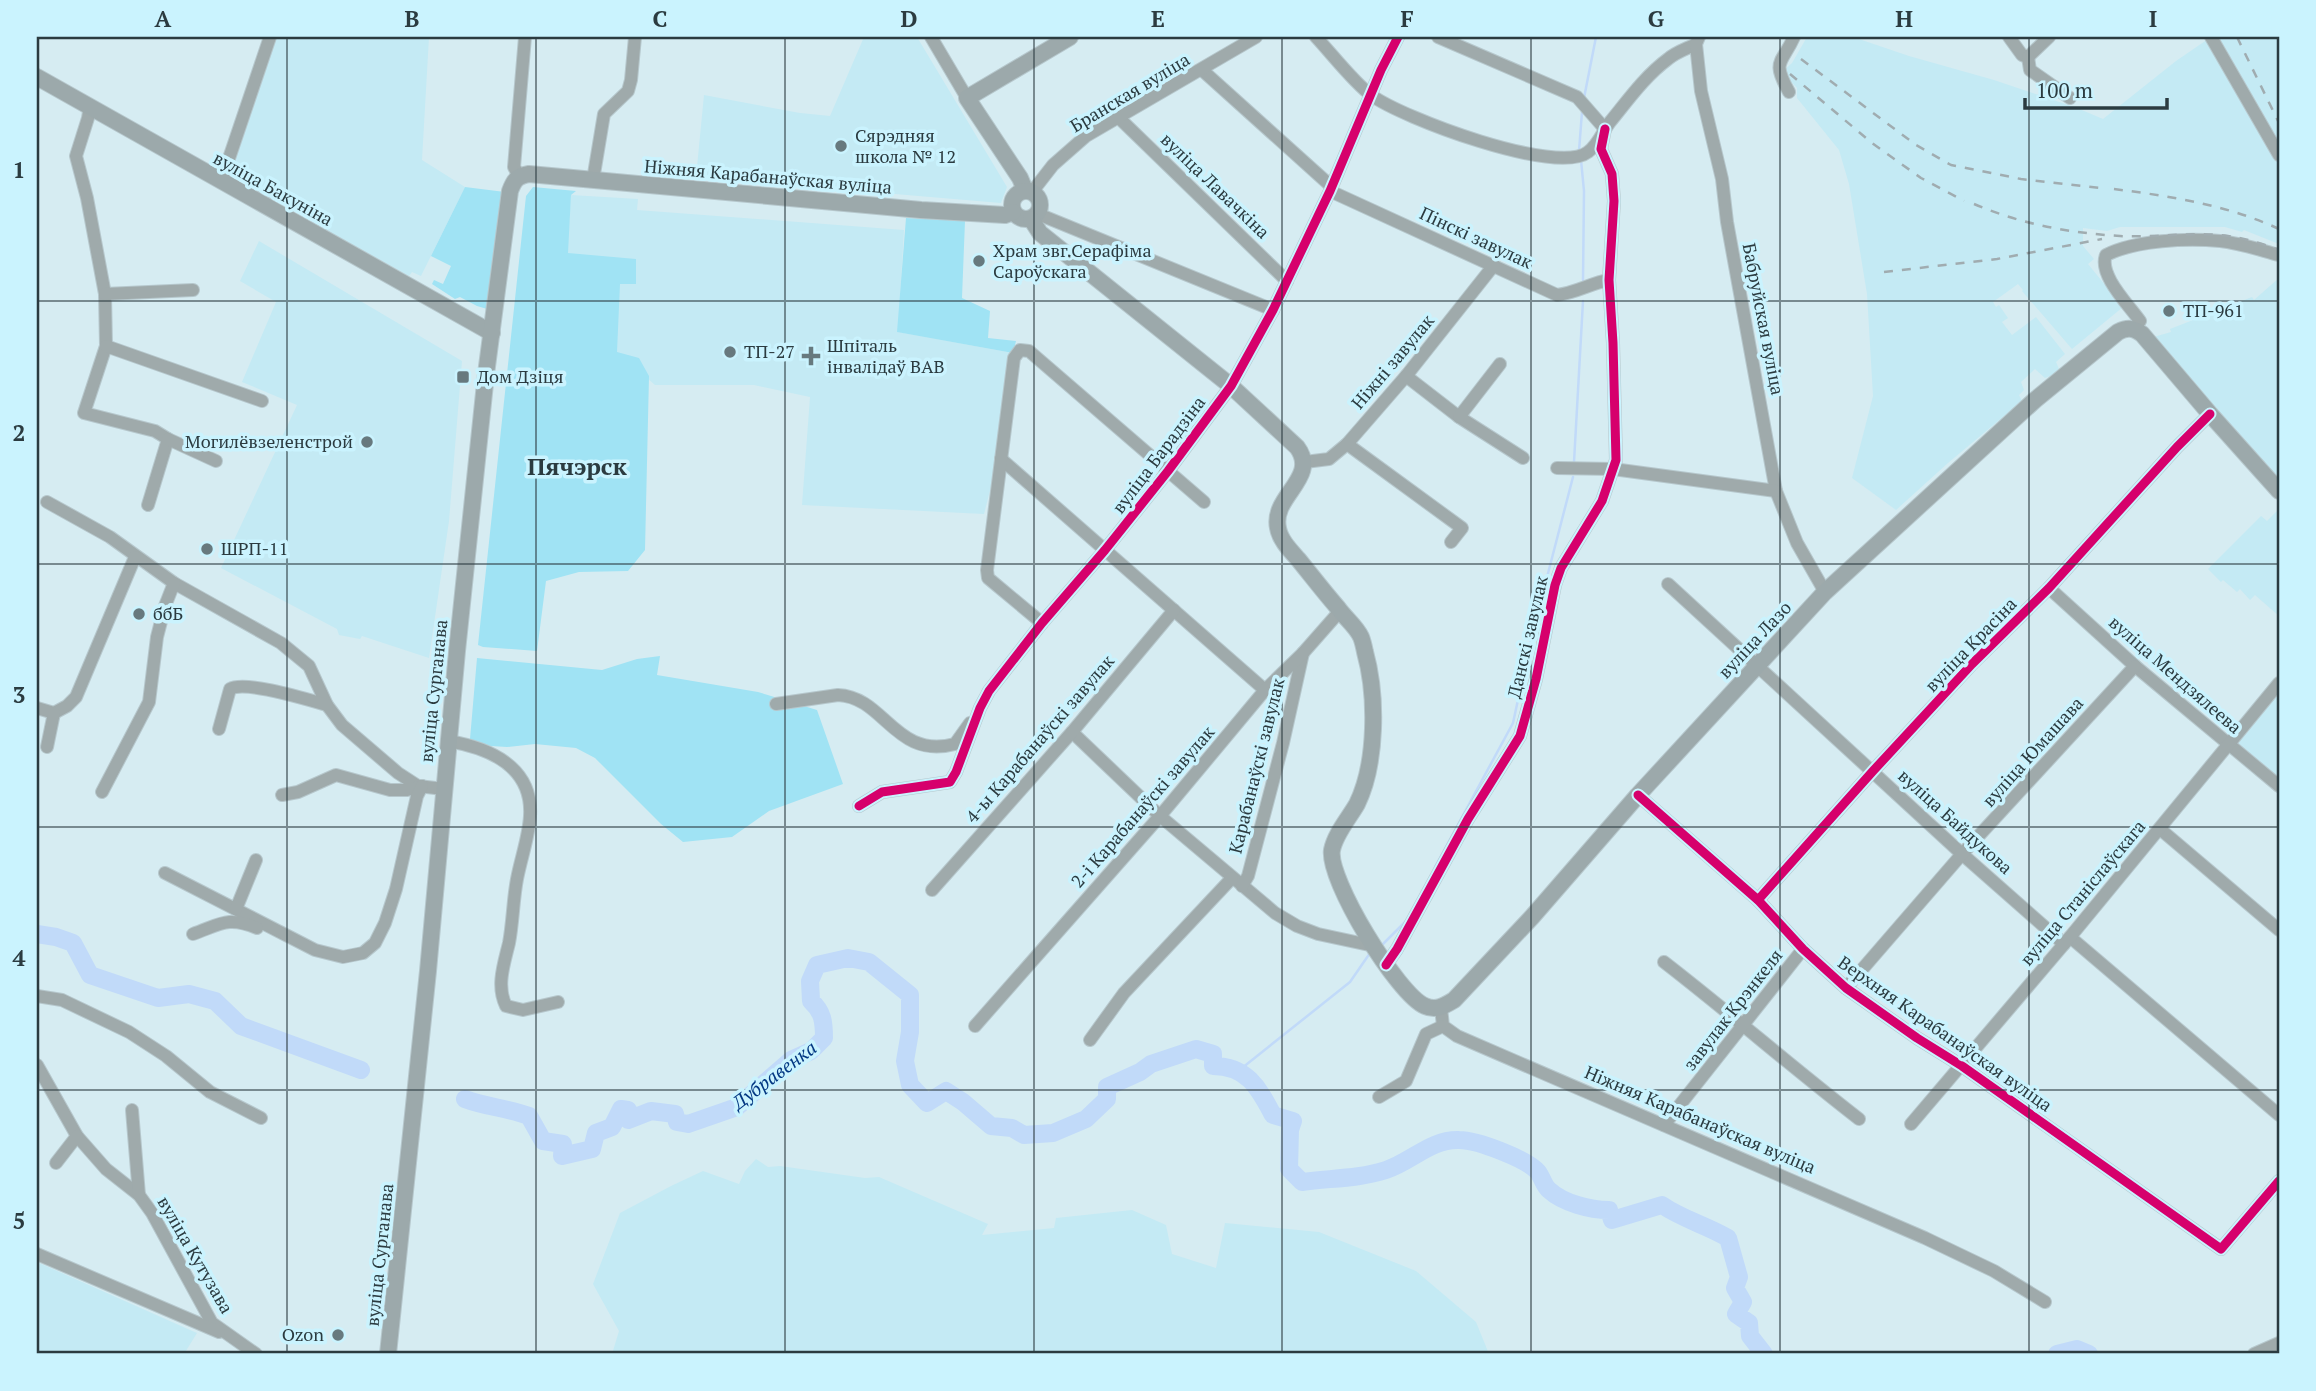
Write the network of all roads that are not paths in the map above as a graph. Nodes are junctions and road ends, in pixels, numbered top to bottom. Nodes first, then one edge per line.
1 (270, 37) edge
2 (525, 37) edge
3 (635, 37) edge
4 (931, 37) edge
5 (1070, 37) edge
6 (1256, 37) edge
7 (1316, 37) edge
8 (1398, 37) edge
9 (1438, 37) edge
10 (1794, 37) edge
11 (2009, 37) edge
12 (2049, 37) edge
13 (2211, 37) edge
14 (1698, 40) edge
15 (2033, 53) junction
16 (1202, 70) junction
17 (37, 77) edge
18 (1789, 92) dead end
19 (1370, 95) junction
20 (967, 98) junction
21 (2070, 98) dead end
22 (90, 106) junction
23 (1118, 117) junction
24 (1605, 129) junction
25 (2279, 155) edge
26 (519, 176) junction
27 (593, 180) junction
28 (221, 182) junction
29 (1331, 189) junction
30 (1028, 191) junction
31 (1013, 212) junction
32 (1034, 216) junction
33 (2279, 255) edge
34 (1494, 265) junction
35 (1609, 280) junction
36 (1287, 281) junction
37 (193, 290) dead end
38 (105, 294) junction
39 (1273, 310) junction
40 (2130, 329) junction
41 (492, 333) junction
42 (106, 346) junction
43 (1500, 364) dead end
44 (1406, 376) junction
45 (1231, 386) junction
46 (262, 401) dead end
47 (2210, 414) junction
48 (1459, 416) junction
49 (168, 439) junction
50 (1347, 444) junction
51 (1523, 458) dead end
52 (1001, 459) junction
53 (216, 461) dead end
54 (1305, 462) junction
55 (1557, 468) dead end
56 (1613, 468) junction
57 (1168, 471) junction
58 (1776, 491) junction
59 (2279, 491) edge
60 (47, 502) dead end
61 (1204, 502) dead end
62 (148, 505) dead end
63 (1451, 542) dead end
64 (1105, 551) junction
65 (135, 557) junction
66 (174, 583) junction
67 (1668, 584) dead end
68 (2049, 588) junction
69 (1825, 592) junction
70 (1174, 610) junction
71 (1340, 611) junction
72 (1042, 623) junction
73 (1303, 653) junction
74 (1756, 665) junction
75 (2135, 666) junction
76 (2279, 683) edge
77 (1265, 690) junction
78 (776, 704) dead end
79 (327, 705) junction
80 (37, 708) edge
81 (980, 708) junction
82 (54, 713) junction
83 (219, 729) dead end
84 (1072, 732) junction
85 (448, 741) junction
86 (2229, 744) junction
87 (47, 747) dead end
88 (1873, 771) junction
89 (422, 786) junction
90 (2279, 786) edge
91 (444, 789) junction
92 (102, 792) dead end
93 (282, 795) dead end
94 (1638, 795) junction
95 (859, 806) dead end
96 (1160, 816) junction
97 (2160, 829) junction
98 (1962, 854) junction
99 (256, 860) dead end
100 (165, 873) dead end
101 (1237, 882) junction
102 (932, 890) dead end
103 (1759, 900) junction
104 (236, 909) junction
105 (2279, 930) edge
106 (194, 934) dead end
107 (287, 936) junction
108 (2067, 940) junction
109 (1374, 946) junction
110 (1803, 949) junction
111 (1664, 962) dead end
112 (1386, 965) junction
113 (1846, 988) junction
114 (37, 996) edge
115 (558, 1002) dead end
116 (1441, 1008) junction
117 (1745, 1025) junction
118 (975, 1026) dead end
119 (1443, 1026) junction
120 (1090, 1040) dead end
121 (37, 1065) edge
122 (1962, 1066) junction
123 (1379, 1097) dead end
124 (132, 1110) dead end
125 (2279, 1115) edge
126 (261, 1118) dead end
127 (1859, 1119) dead end
128 (1911, 1124) dead end
129 (1664, 1125) junction
130 (77, 1136) junction
131 (56, 1163) dead end
132 (2279, 1181) edge
133 (139, 1195) junction
134 (37, 1254) edge
135 (2045, 1302) dead end
136 (226, 1335) junction
137 (2279, 1343) edge
138 (256, 1354) edge
139 (388, 1354) edge
140 (2254, 1354) edge

1 - 28 street
2 - 26 street, вуліца Сурганава
3 - 27 street
4 - 20 street
5 - 20 main road
6 - 16 street, Бранская вуліца
7 - 19 street, Бабруйская вуліца
8 - 19 street, вуліца Барадзіна
9 - 24 street
10 - 18 street
11 - 15 street
12 - 15 street
13 - 25 street
14 - 24 street, Бабруйская вуліца
14 - 58 street, Бабруйская вуліца
15 - 21 street
16 - 23 street, Бранская вуліца
16 - 29 street, Пінскі завулак
17 - 22 main road, вуліца Бакуніна
19 - 24 street, Бабруйская вуліца
19 - 29 street, вуліца Барадзіна
20 - 30 main road
22 - 28 main road, вуліца Бакуніна
22 - 38 street
23 - 30 street, Бранская вуліца
23 - 36 street, вуліца Лавачкіна
24 - 35 street, Данскі завулак
26 - 27 main road, Ніжняя Карабанаўская вуліца
26 - 41 main road, вуліца Сурганава
27 - 31 main road, Ніжняя Карабанаўская вуліца
28 - 41 main road, вуліца Бакуніна
29 - 34 street, Пінскі завулак
29 - 36 street, вуліца Барадзіна
30 - 31 main road
30 - 32 main road
31 - 32 main road
32 - 39 street
32 - 45 main road
33 - 40 street
34 - 35 street, Пінскі завулак
34 - 44 street, Ніжні завулак
35 - 56 street, Данскі завулак
36 - 39 street, вуліца Барадзіна
37 - 38 street
38 - 42 street
39 - 45 street, вуліца Барадзіна
40 - 47 main road
40 - 69 main road, вуліца Лазо
41 - 85 main road, вуліца Сурганава
42 - 46 street
42 - 49 street
43 - 48 street
44 - 48 street
44 - 50 street, Ніжні завулак
45 - 54 main road
45 - 57 street, вуліца Барадзіна
47 - 59 main road
47 - 68 street, вуліца Красіна
48 - 51 street
49 - 53 street
49 - 62 street
50 - 54 street, Ніжні завулак
50 - 63 street
52 - 57 street
52 - 64 street
52 - 72 street
54 - 71 main road
55 - 56 street
56 - 58 street
56 - 112 street, Данскі завулак
57 - 61 street
57 - 64 street, вуліца Барадзіна
58 - 69 street, Бабруйская вуліца
60 - 65 street
64 - 70 street
64 - 72 street, вуліца Барадзіна
65 - 66 street
65 - 82 street
66 - 79 street
66 - 92 street
67 - 74 street, вуліца Байдукова
68 - 75 street, вуліца Мендзялеева
68 - 88 street, вуліца Красіна
69 - 74 main road, вуліца Лазо
70 - 77 street
70 - 84 street, 4-ы Карабанаўскі завулак
71 - 73 street, 2-і Карабанаўскі завулак
71 - 109 main road
72 - 81 street, вуліца Барадзіна
73 - 77 street, 2-і Карабанаўскі завулак
73 - 101 street, Карабанаўскі завулак
74 - 88 street, вуліца Байдукова
74 - 94 main road, вуліца Лазо
75 - 86 street, вуліца Мендзялеева
75 - 98 street, вуліца Юмашава
76 - 86 street, вуліца Станіслаўскага
77 - 96 street, 2-і Карабанаўскі завулак
78 - 81 street
79 - 83 street
79 - 89 street
80 - 82 street
81 - 95 street, вуліца Барадзіна
82 - 87 street
84 - 96 street
84 - 102 street, 4-ы Карабанаўскі завулак
85 - 91 main road, вуліца Сурганава
85 - 115 street
86 - 90 street, вуліца Мендзялеева
86 - 97 street, вуліца Станіслаўскага
88 - 98 street, вуліца Байдукова
88 - 103 street, вуліца Красіна
89 - 91 street
89 - 93 street
89 - 107 street, вуліца Сурганава
91 - 139 main road, вуліца Сурганава
94 - 103 street, Верхняя Карабанаўская вуліца
94 - 116 main road, вуліца Лазо
96 - 101 street
96 - 118 street, 2-і Карабанаўскі завулак
97 - 105 street
97 - 108 street, вуліца Станіслаўскага
98 - 108 street, вуліца Байдукова
98 - 113 street, вуліца Юмашава
99 - 104 street
100 - 104 street, вуліца Сурганава
101 - 109 street
101 - 120 street
103 - 110 street, Верхняя Карабанаўская вуліца
104 - 107 street, вуліца Сурганава
106 - 107 street
108 - 122 street, вуліца Станіслаўскага
108 - 125 street, вуліца Байдукова
109 - 112 main road
110 - 113 street, Верхняя Карабанаўская вуліца
110 - 117 street, завулак Крэнкеля
111 - 117 street
112 - 116 main road
113 - 122 street, Верхняя Карабанаўская вуліца
114 - 126 street
116 - 119 street
117 - 127 street
117 - 129 street, завулак Крэнкеля
119 - 123 street
119 - 129 street, Ніжняя Карабанаўская вуліца
121 - 130 street, вуліца Кутузава
122 - 128 street, вуліца Станіслаўскага
122 - 132 street, Верхняя Карабанаўская вуліца
124 - 133 street
129 - 135 street, Ніжняя Карабанаўская вуліца
130 - 131 street
130 - 133 street, вуліца Кутузава
133 - 136 street, вуліца Кутузава
134 - 136 street
136 - 138 street, вуліца Кутузава
137 - 140 street

